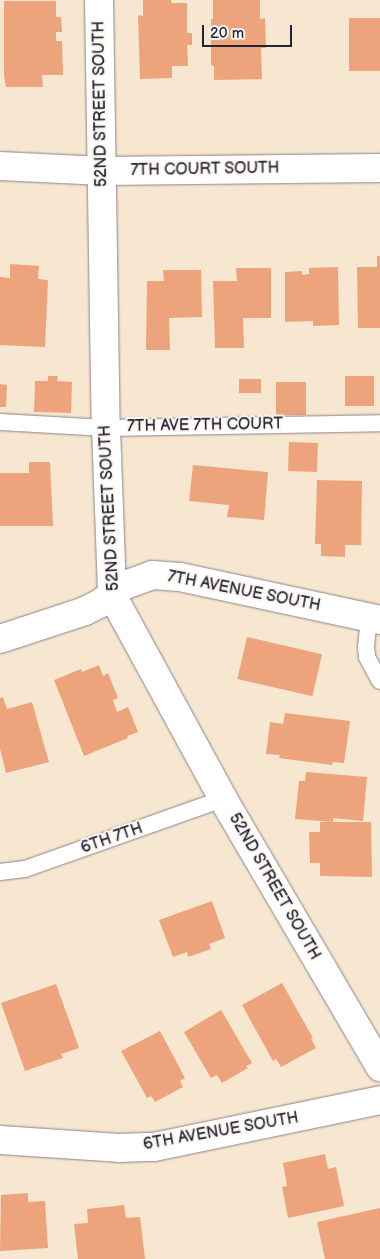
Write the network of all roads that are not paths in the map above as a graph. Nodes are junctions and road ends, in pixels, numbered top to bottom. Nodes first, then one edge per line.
1 (99, 0) edge
2 (0, 166) edge
3 (380, 168) edge
4 (103, 171) junction
5 (0, 422) edge
6 (380, 423) edge
7 (106, 428) junction
8 (112, 595) junction
9 (374, 619) edge
10 (0, 639) edge
11 (380, 681) edge
12 (223, 799) junction
13 (0, 872) edge
14 (380, 1067) edge
15 (380, 1100) edge
16 (0, 1140) edge

1 - 4 street, 52ND STREET SOUTH
2 - 4 street, 7TH COURT SOUTH
3 - 4 street, 7TH COURT SOUTH
4 - 7 street, 52ND STREET SOUTH
5 - 7 lane, 7TH AVE 7TH COURT
6 - 7 lane, 7TH AVE 7TH COURT
7 - 8 street, 52ND STREET SOUTH
8 - 9 street, 7TH AVENUE SOUTH
8 - 10 street, 7TH AVENUE SOUTH
8 - 12 street, 52ND STREET SOUTH
9 - 11 lane
12 - 13 lane, 6TH 7TH
12 - 14 street, 52ND STREET SOUTH
15 - 16 street, 6TH AVENUE SOUTH

